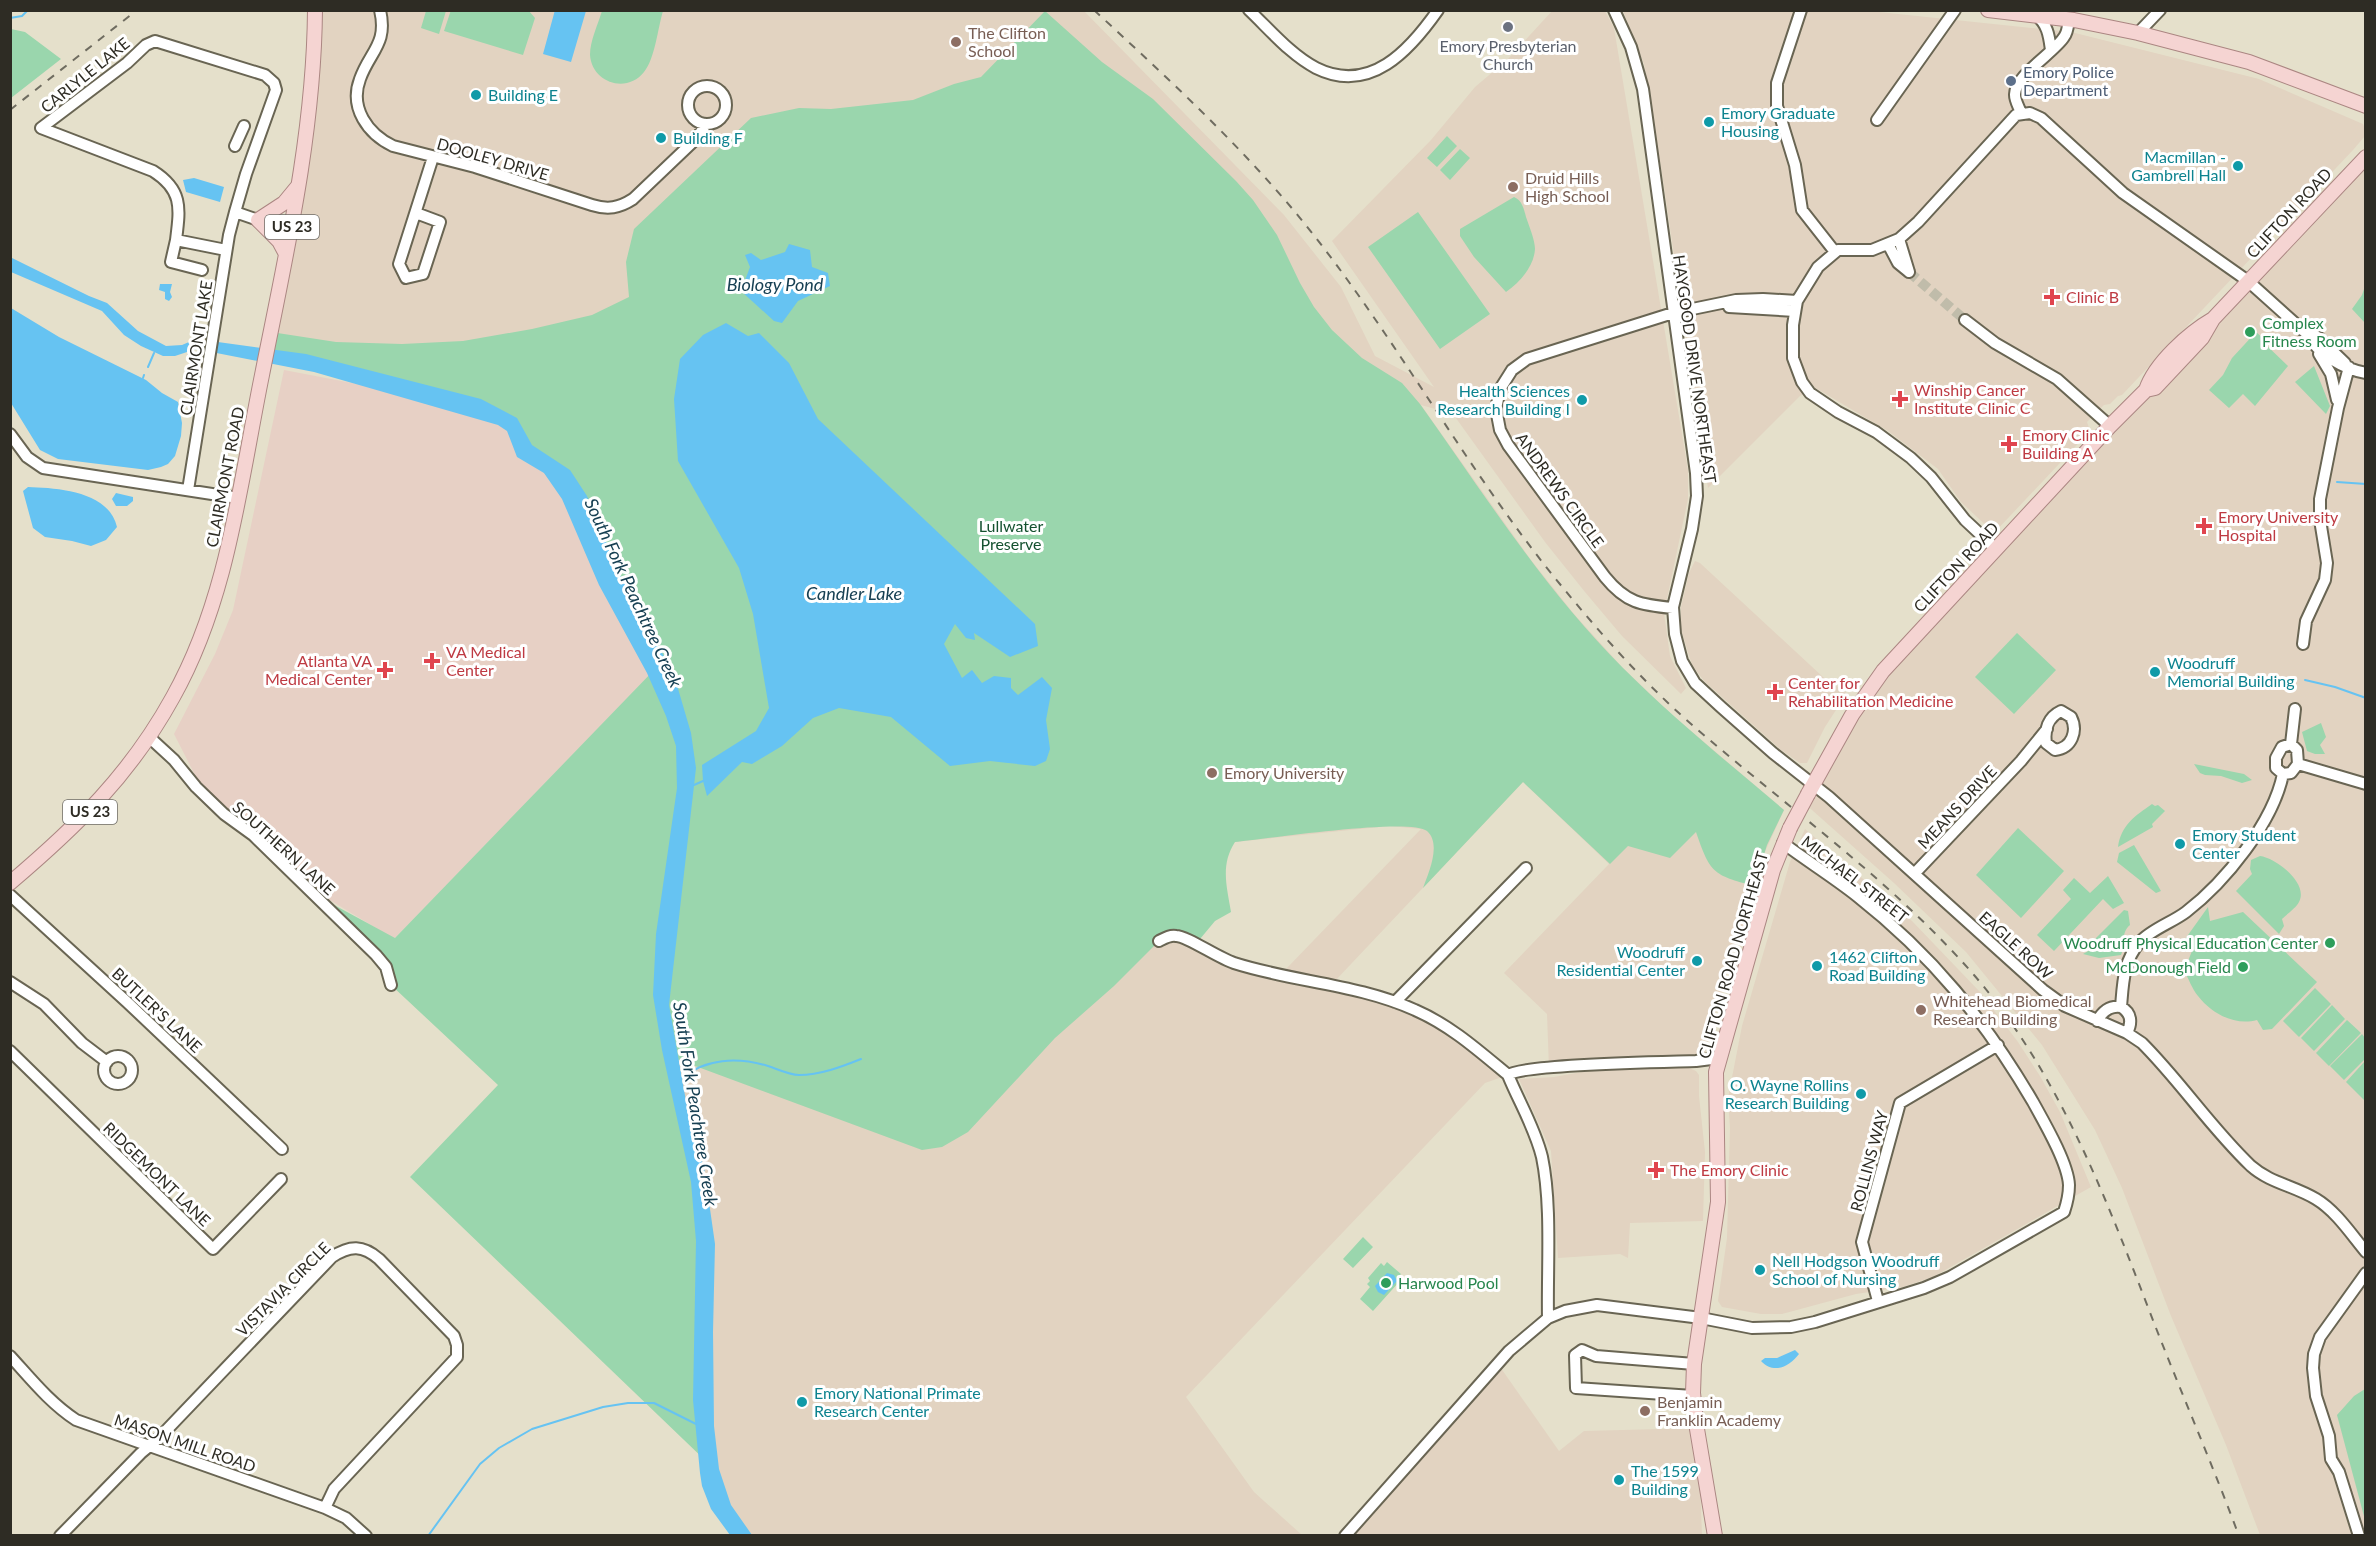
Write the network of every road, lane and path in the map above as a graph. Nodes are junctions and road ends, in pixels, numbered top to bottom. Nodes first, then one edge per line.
1 (315, 10) edge
2 (380, 10) edge
3 (1249, 10) edge
4 (1438, 10) edge
5 (1614, 10) edge
6 (1801, 10) edge
7 (1955, 10) edge
8 (1988, 10) edge
9 (2160, 10) edge
10 (2036, 15) junction
11 (2069, 19) junction
12 (2138, 33) junction
13 (2051, 50) junction
14 (2366, 106) edge
15 (2021, 113) junction
16 (1876, 120) dead end
17 (706, 124) dead end
18 (257, 142) junction
19 (235, 146) dead end
20 (433, 157) junction
21 (2366, 157) edge
22 (2366, 169) edge
23 (2351, 173) junction
24 (300, 185) junction
25 (2326, 198) junction
26 (235, 212) junction
27 (416, 213) junction
28 (258, 220) junction
29 (176, 240) junction
30 (226, 250) junction
31 (1835, 252) junction
32 (286, 254) junction
33 (202, 270) dead end
34 (2252, 277) junction
35 (1796, 306) junction
36 (1673, 313) junction
37 (1965, 320) tunnel mouth
38 (2310, 339) junction
39 (2349, 367) junction
40 (2366, 373) edge
41 (2338, 408) junction
42 (2110, 426) junction
43 (11, 438) edge
44 (188, 490) junction
45 (238, 498) junction
46 (1996, 549) junction
47 (1673, 608) junction
48 (2303, 644) dead end
49 (2295, 710) dead end
50 (2047, 729) junction
51 (148, 737) junction
52 (2291, 744) junction
53 (2055, 750) junction
54 (2021, 761) junction
55 (2298, 764) junction
56 (2283, 774) junction
57 (2366, 784) edge
58 (1811, 789) junction
59 (1783, 843) junction
60 (1526, 868) dead end
61 (1915, 873) junction
62 (10, 883) edge
63 (10, 895) edge
64 (1160, 941) dead end
65 (10, 982) edge
66 (391, 985) dead end
67 (1395, 1002) junction
68 (2121, 1007) junction
69 (2097, 1022) junction
70 (2127, 1033) junction
71 (1998, 1045) junction
72 (10, 1051) edge
73 (1719, 1058) junction
74 (107, 1062) dead end
75 (1508, 1076) junction
76 (282, 1149) dead end
77 (281, 1179) dead end
78 (2366, 1252) edge
79 (2366, 1273) edge
80 (1878, 1301) junction
81 (1548, 1318) junction
82 (1701, 1318) junction
83 (10, 1356) edge
84 (1694, 1364) junction
85 (1693, 1396) junction
86 (149, 1446) junction
87 (325, 1508) junction
88 (60, 1536) edge
89 (366, 1536) edge
90 (1345, 1536) edge
91 (1715, 1536) edge
92 (2359, 1536) edge

1 - 24 main road, CLAIRMONT ROAD / US 23
2 - 20 street, DOOLEY DRIVE
3 - 4 street
5 - 36 street, HAYGOOD DRIVE NORTHEAST
6 - 31 street
7 - 16 street
8 - 10 main road
9 - 12 street
10 - 11 main road
10 - 13 street
11 - 12 main road
11 - 13 street
12 - 14 main road
13 - 15 street
15 - 31 street
15 - 34 street
17 - 20 street, DOOLEY DRIVE
18 - 19 street
18 - 26 street, CARLYLE LAKE
18 - 29 street, CARLYLE LAKE
20 - 27 street
21 - 23 main road
21 - 25 main road, CLIFTON ROAD
22 - 23 main road
23 - 25 main road
24 - 28 main road
24 - 32 main road, CLAIRMONT ROAD / US 23
25 - 34 main road
26 - 28 street
26 - 30 street, CLAIRMONT LAKE
27 - 27 street
28 - 32 main road
29 - 30 street
29 - 33 street, CARLYLE LAKE
30 - 44 street, CLAIRMONT LAKE
31 - 35 street
32 - 45 main road, CLAIRMONT ROAD / US 23
34 - 38 street
34 - 42 main road, CLIFTON ROAD
35 - 36 street, ANDREWS CIRCLE
35 - 46 street
36 - 47 street, HAYGOOD DRIVE NORTHEAST
36 - 47 street, ANDREWS CIRCLE
37 - 42 street
38 - 39 street
38 - 41 street
39 - 40 street
39 - 41 street
41 - 48 street
42 - 46 main road, CLIFTON ROAD
43 - 44 street
44 - 45 street
45 - 51 main road, CLAIRMONT ROAD / US 23
46 - 58 main road, CLIFTON ROAD
47 - 58 street, HAYGOOD DRIVE NORTHEAST
49 - 52 street
50 - 53 street
50 - 53 street, MEANS DRIVE
50 - 54 street, MEANS DRIVE
51 - 62 main road, CLAIRMONT ROAD / US 23
51 - 66 street, SOUTHERN LANE
52 - 55 street
52 - 56 street
53 - 54 street, MEANS DRIVE
54 - 61 street, MEANS DRIVE
55 - 56 street
55 - 57 street
56 - 68 street
58 - 59 main road, CLIFTON ROAD NORTHEAST, bridge
58 - 61 street, EAGLE ROW
59 - 71 street, MICHAEL STREET
59 - 73 main road, CLIFTON ROAD NORTHEAST
60 - 67 street
61 - 69 street, EAGLE ROW
63 - 76 street, BUTLER'S LANE
64 - 67 street
65 - 74 street
67 - 75 street
68 - 69 street
68 - 70 street
69 - 70 street, EAGLE ROW
70 - 78 street, EAGLE ROW
71 - 80 street, ROLLINS WAY
71 - 80 street, MICHAEL STREET
72 - 77 street, RIDGEMONT LANE
73 - 75 street
73 - 82 main road, CLIFTON ROAD NORTHEAST
75 - 81 street
79 - 92 street
80 - 82 street
81 - 82 street
81 - 90 street
82 - 84 main road, CLIFTON ROAD NORTHEAST
83 - 86 street, MASON MILL ROAD
84 - 85 main road, CLIFTON ROAD NORTHEAST
84 - 85 street
85 - 91 main road, CLIFTON ROAD NORTHEAST
86 - 87 street, MASON MILL ROAD
86 - 87 street, VISTAVIA CIRCLE
86 - 88 street, VISTAVIA CIRCLE
87 - 89 street, MASON MILL ROAD

